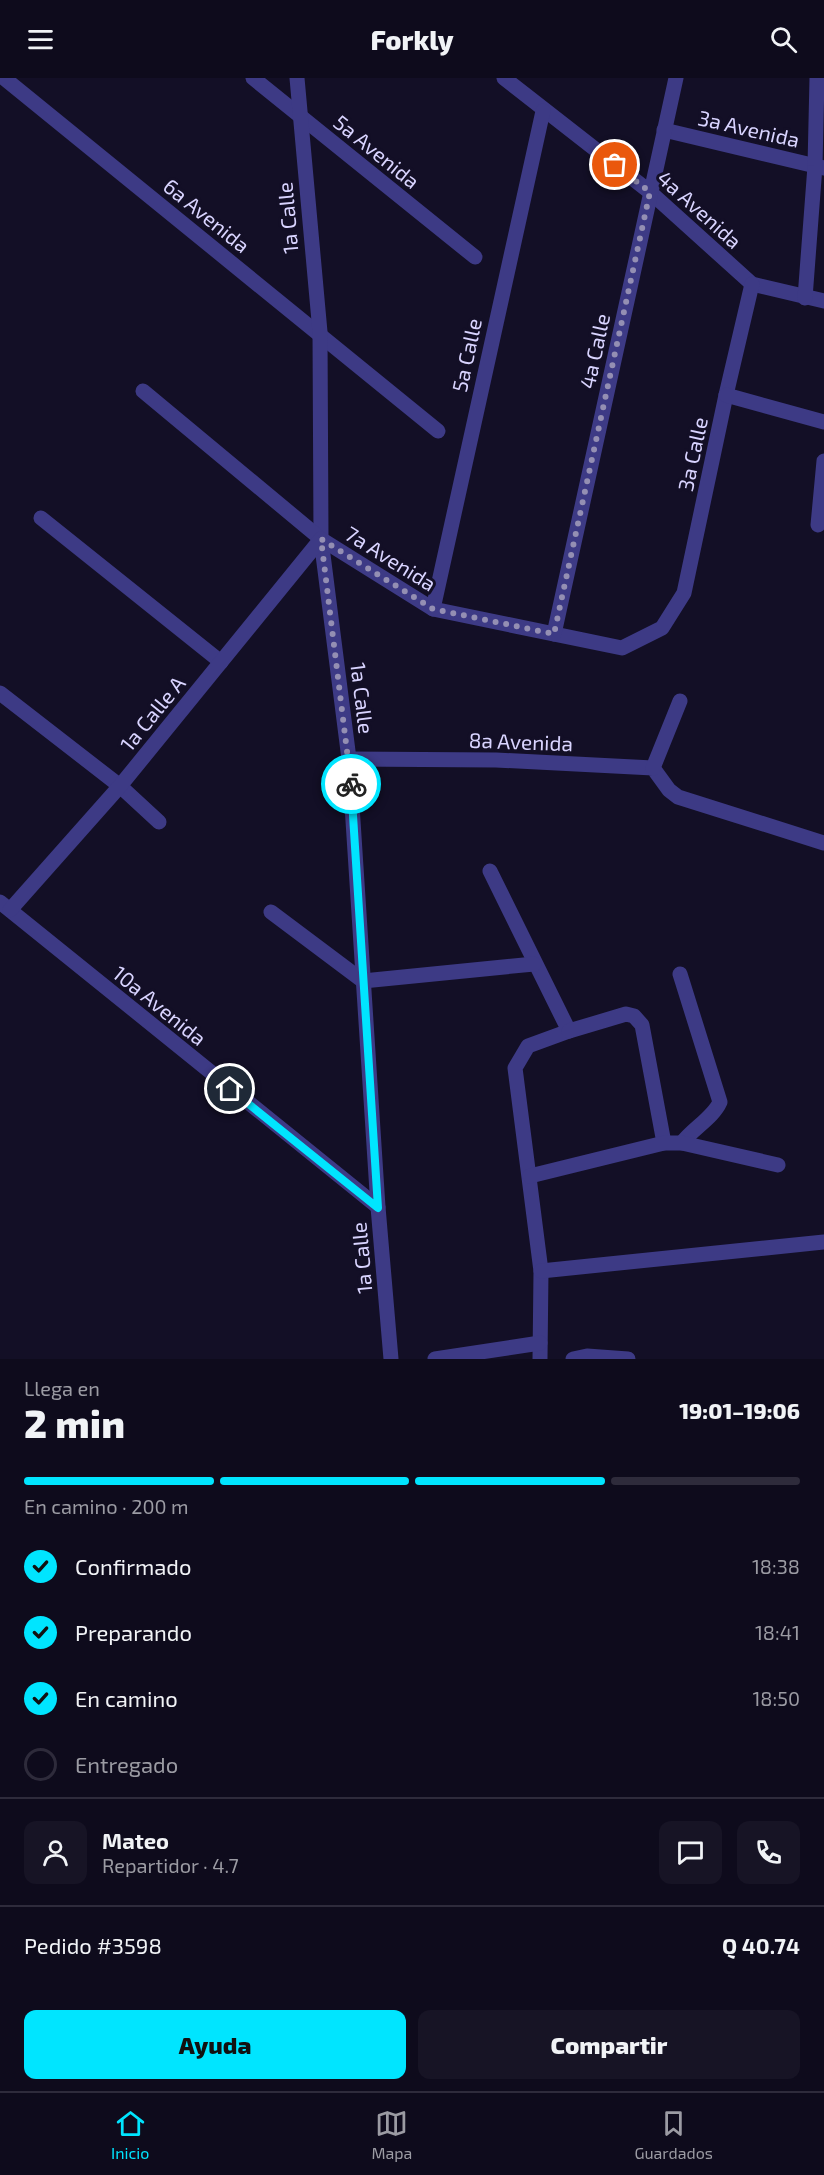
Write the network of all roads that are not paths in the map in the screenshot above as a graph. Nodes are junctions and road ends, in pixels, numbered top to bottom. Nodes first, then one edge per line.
1 (4, 78) edge
2 (253, 78) edge
3 (297, 78) edge
4 (676, 78) edge
5 (817, 78) edge
6 (512, 80) edge
7 (543, 111) junction
8 (300, 116) junction
9 (664, 130) junction
10 (819, 167) edge
11 (650, 192) junction
12 (475, 257) dead end
13 (752, 284) junction
14 (806, 298) junction
15 (824, 301) edge
16 (320, 332) junction
17 (143, 391) dead end
18 (726, 395) junction
19 (824, 422) edge
20 (438, 431) dead end
21 (824, 461) edge
22 (41, 518) dead end
23 (818, 525) dead end
24 (321, 539) junction
25 (433, 609) junction
26 (662, 628) joint
27 (554, 634) junction
28 (220, 662) junction
29 (0, 693) edge
30 (680, 701) dead end
31 (349, 759) junction
32 (653, 768) junction
33 (120, 786) junction
34 (159, 822) dead end
35 (824, 843) edge
36 (490, 871) dead end
37 (5, 906) edge
38 (271, 912) dead end
39 (534, 964) junction
40 (680, 974) dead end
41 (363, 981) junction
42 (569, 1031) junction
43 (664, 1143) junction
44 (682, 1143) junction
45 (778, 1165) dead end
46 (530, 1176) junction
47 (378, 1208) junction
48 (824, 1242) edge
49 (541, 1270) junction
50 (540, 1343) junction
51 (439, 1358) edge
52 (391, 1359) edge
53 (540, 1359) edge
54 (573, 1359) edge
55 (628, 1359) edge

1 - 16 street, 6a Avenida
2 - 8 street, 5a Avenida
3 - 8 street, 1a Calle
4 - 9 street, 4a Calle
5 - 10 street
6 - 7 street, 4a Avenida
7 - 11 street, 4a Avenida
7 - 25 street, 5a Calle
8 - 12 street, 5a Avenida
8 - 16 street, 1a Calle
9 - 10 street, 3a Avenida
9 - 11 street, 4a Calle
10 - 14 street
11 - 13 street, 4a Avenida
11 - 27 street, 4a Calle
13 - 14 street, 4a Avenida
13 - 18 street, 3a Calle
14 - 15 street, 4a Avenida
16 - 20 street, 6a Avenida
16 - 24 street, 1a Calle
17 - 24 street, 7a Avenida
18 - 19 street
18 - 26 street, 3a Calle
21 - 23 street
22 - 28 street
24 - 25 street, 7a Avenida
24 - 28 street, 1a Calle A
24 - 31 street, 1a Calle
25 - 27 street, 7a Avenida
26 - 27 street, 7a Avenida
28 - 33 street, 1a Calle A
29 - 33 street
30 - 32 street
31 - 32 street, 8a Avenida
31 - 41 street, 1a Calle
32 - 35 street
33 - 34 street
33 - 37 street, 1a Calle A
36 - 39 street
37 - 47 street, 10a Avenida
38 - 41 street
39 - 41 street
39 - 42 street
40 - 44 street
41 - 47 street, 1a Calle
42 - 43 street
42 - 46 street
43 - 44 street
43 - 46 street
44 - 45 street
46 - 49 street
47 - 52 street, 1a Calle
48 - 49 street
49 - 50 street
50 - 51 street
50 - 53 street
54 - 55 street

